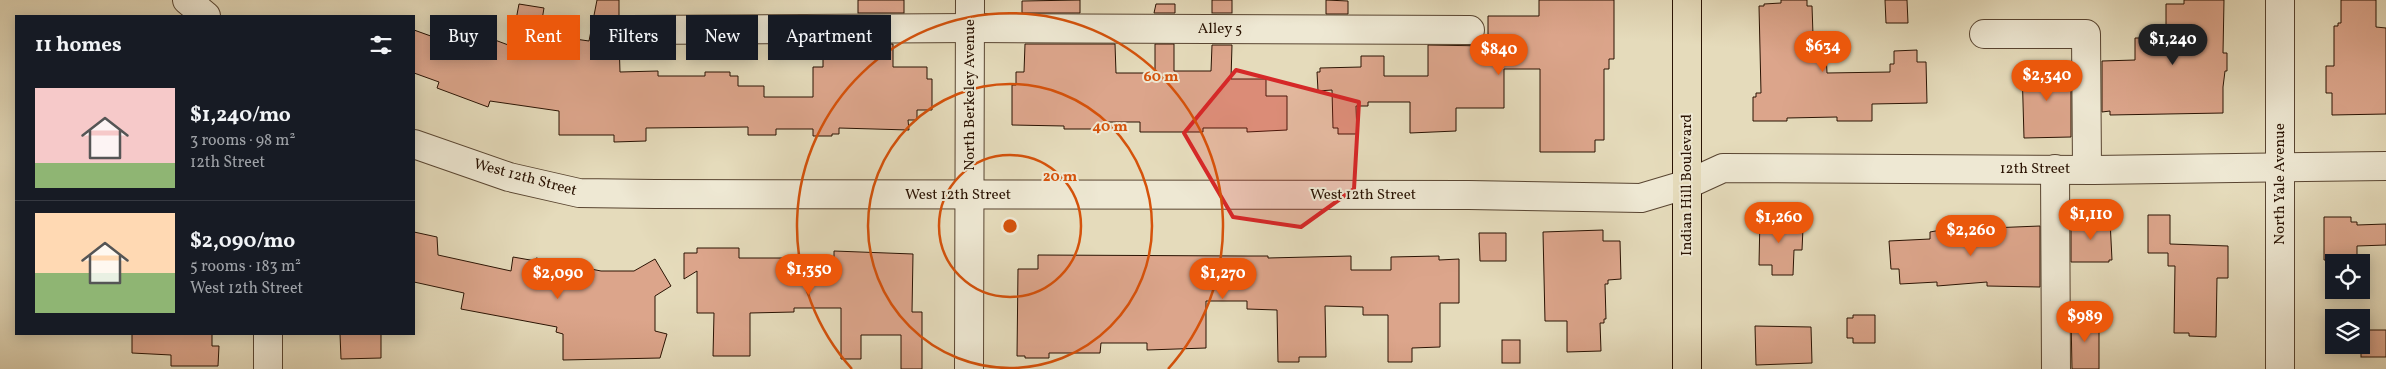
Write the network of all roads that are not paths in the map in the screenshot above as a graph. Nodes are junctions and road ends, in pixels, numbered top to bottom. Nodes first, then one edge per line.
1 (187, 0) edge
2 (970, 0) edge
3 (1687, 0) edge
4 (2280, 0) edge
5 (205, 15) edge
6 (970, 28) junction
7 (676, 30) edge
8 (1470, 30) dead end
9 (1984, 34) dead end
10 (415, 144) edge
11 (2280, 166) junction
12 (2386, 166) edge
13 (2055, 169) junction
14 (2087, 169) junction
15 (1688, 184) junction
16 (969, 195) junction
17 (268, 335) edge
18 (268, 369) edge
19 (969, 369) edge
20 (1687, 369) edge
21 (2056, 369) edge
22 (2280, 369) edge

1 - 5 street
2 - 6 street, North Berkeley Avenue
3 - 15 main road, Indian Hill Boulevard
4 - 11 street, North Yale Avenue
6 - 7 street, Alley 5
6 - 8 street, Alley 5
6 - 16 street, North Berkeley Avenue
9 - 14 street
10 - 16 street, West 12th Street
11 - 12 street, 12th Street
11 - 14 street, 12th Street
11 - 22 street, North Yale Avenue
13 - 14 street, 12th Street
13 - 15 street, 12th Street
13 - 21 street
15 - 16 street, West 12th Street
15 - 20 main road, Indian Hill Boulevard
16 - 19 street, North Berkeley Avenue
17 - 18 street

